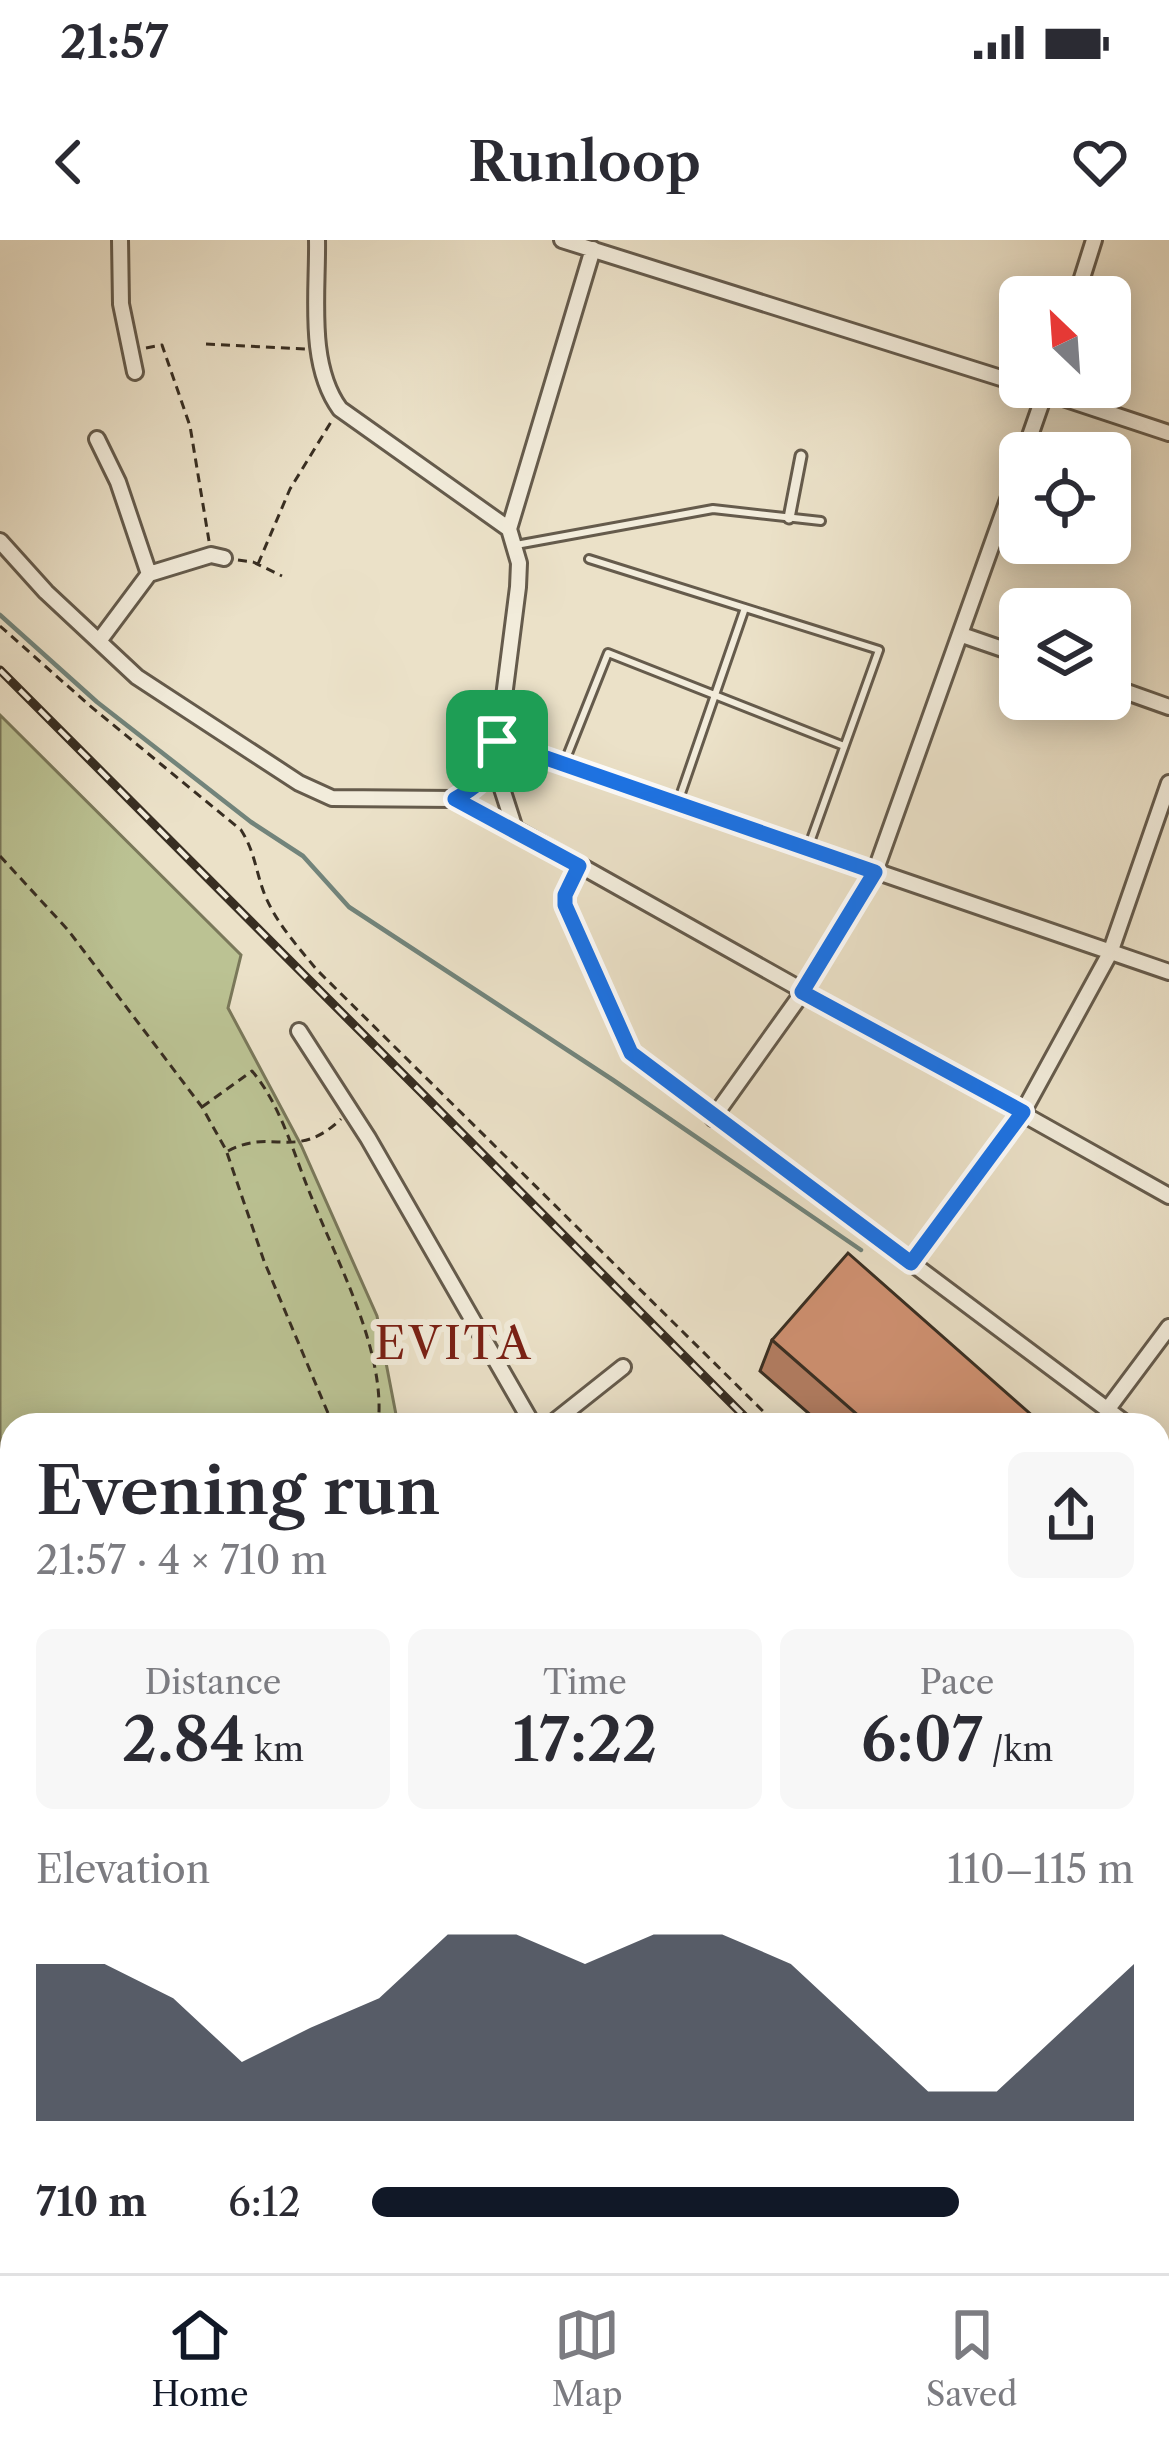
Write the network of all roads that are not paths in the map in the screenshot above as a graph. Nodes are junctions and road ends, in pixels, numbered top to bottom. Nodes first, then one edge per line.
1 (120, 240) edge
2 (317, 240) edge
3 (562, 240) edge
4 (1094, 240) edge
5 (619, 248) edge
6 (593, 249) junction
7 (1083, 276) edge
8 (135, 372) dead end
9 (999, 377) edge
10 (1096, 408) edge
11 (1169, 433) edge
12 (97, 439) dead end
13 (801, 456) dead end
14 (789, 518) junction
15 (821, 520) dead end
16 (999, 527) edge
17 (509, 529) junction
18 (0, 541) edge
19 (516, 545) junction
20 (217, 556) road end
21 (590, 559) dead end
22 (149, 574) junction
23 (746, 608) junction
24 (962, 634) junction
25 (99, 641) junction
26 (999, 647) edge
27 (1131, 693) edge
28 (717, 695) junction
29 (1169, 707) edge
30 (497, 741) junction
31 (845, 746) junction
32 (563, 764) junction
33 (494, 767) junction
34 (1169, 783) edge
35 (455, 799) junction
36 (678, 802) junction
37 (515, 829) junction
38 (808, 849) junction
39 (579, 866) junction
40 (875, 872) junction
41 (1110, 953) junction
42 (1169, 972) edge
43 (802, 992) junction
44 (299, 1031) dead end
45 (1023, 1112) junction
46 (713, 1118) junction
47 (1169, 1196) edge
48 (911, 1263) junction
49 (1169, 1328) edge
50 (623, 1367) dead end
51 (1107, 1410) junction
52 (526, 1413) edge
53 (565, 1413) edge
54 (1111, 1413) edge

1 - 8 street
2 - 17 street
3 - 6 street
4 - 7 street
5 - 6 street
5 - 9 street
6 - 17 street
10 - 11 street
12 - 22 street
13 - 14 street
14 - 15 lane
14 - 19 lane
16 - 24 street
17 - 19 street
18 - 25 street
19 - 30 street
20 - 22 street
21 - 23 lane
22 - 25 street
23 - 28 lane
23 - 31 lane
24 - 26 street
24 - 40 street
25 - 35 street
27 - 29 street
28 - 31 lane
28 - 32 lane
28 - 36 lane
30 - 32 street
30 - 33 street
31 - 38 lane
32 - 36 street
33 - 35 street
33 - 37 street
34 - 41 street
35 - 37 street
36 - 38 street
37 - 39 street
38 - 40 street
39 - 43 street
39 - 46 street
40 - 41 street
40 - 43 street
41 - 42 street
41 - 45 street
43 - 45 street
43 - 46 street
44 - 52 street
45 - 47 street
45 - 48 street
46 - 48 street
48 - 51 street
49 - 51 street
50 - 53 street
51 - 54 street

